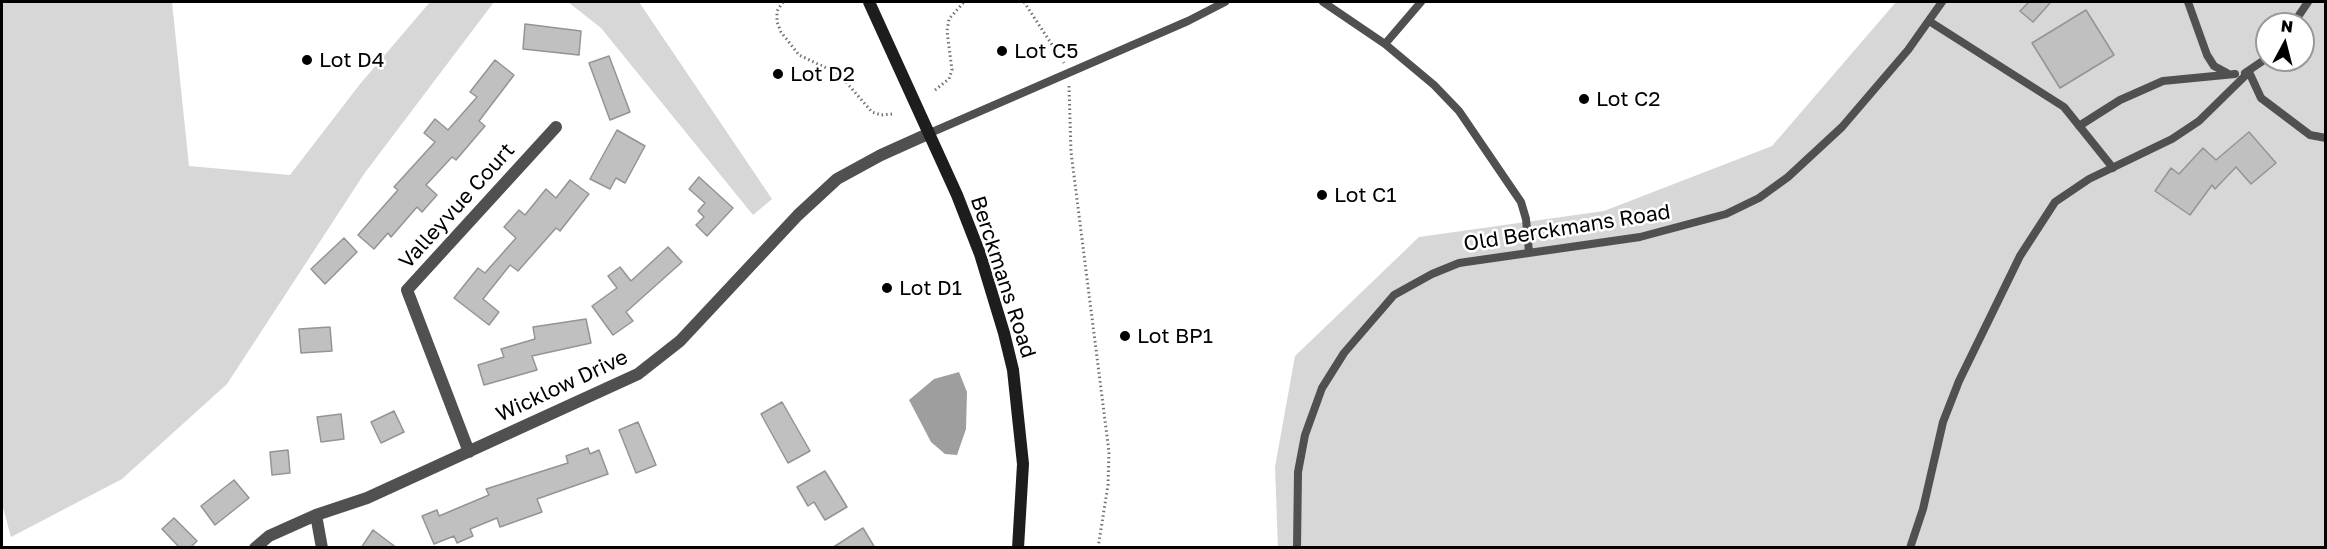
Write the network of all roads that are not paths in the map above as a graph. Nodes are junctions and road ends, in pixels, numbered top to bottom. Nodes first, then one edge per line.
1 (869, 2) edge
2 (1225, 2) edge
3 (1323, 2) edge
4 (1420, 2) edge
5 (1942, 2) edge
6 (2188, 2) edge
7 (1929, 21) junction
8 (1385, 44) junction
9 (2255, 67) edge
10 (2249, 72) junction
11 (2235, 74) junction
12 (2079, 126) junction
13 (556, 127) dead end
14 (930, 133) junction
15 (2325, 138) edge
16 (2113, 168) junction
17 (1529, 252) junction
18 (469, 452) junction
19 (316, 515) junction
20 (255, 548) edge
21 (322, 548) edge
22 (1018, 548) edge
23 (1297, 548) edge
24 (1910, 548) edge

1 - 14 main road, Berckmans Road
2 - 14 lane
3 - 8 lane
4 - 8 lane
5 - 7 lane, Old Berckmans Road
6 - 11 lane
7 - 12 lane
7 - 17 lane, Old Berckmans Road
8 - 17 lane
9 - 10 lane
10 - 11 lane
10 - 15 lane
10 - 16 lane
11 - 12 lane
12 - 16 lane
13 - 18 street, Valleyvue Court
14 - 18 street, Wicklow Drive
14 - 22 main road, Berckmans Road
16 - 24 lane
17 - 23 lane, Old Berckmans Road
18 - 19 street, Wicklow Drive
19 - 20 street, Wicklow Drive
19 - 21 street

